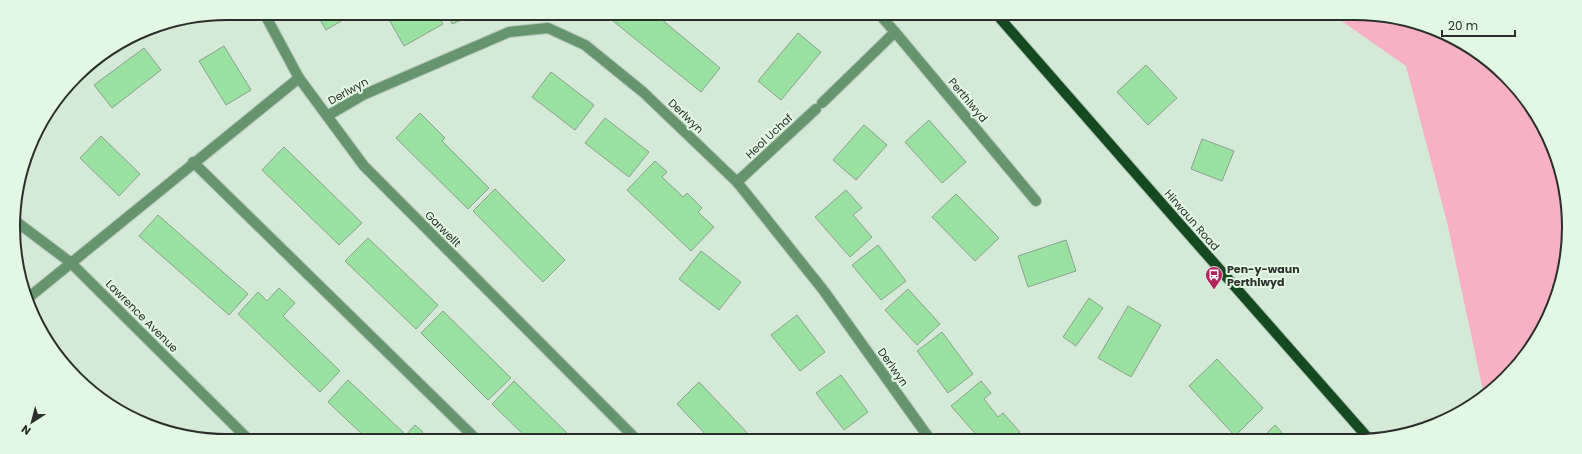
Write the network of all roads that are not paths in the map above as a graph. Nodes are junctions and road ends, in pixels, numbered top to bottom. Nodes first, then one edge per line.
1 (268, 20) edge
2 (885, 20) edge
3 (1001, 20) edge
4 (896, 32) junction
5 (299, 78) junction
6 (327, 116) junction
7 (193, 162) junction
8 (737, 182) junction
9 (1036, 201) dead end
10 (20, 224) edge
11 (70, 262) junction
12 (31, 295) edge
13 (243, 434) edge
14 (470, 434) edge
15 (631, 434) edge
16 (926, 434) edge
17 (1365, 434) edge

1 - 5 street, Garwellt
2 - 4 street, Perthlwyd
3 - 17 main road, Hirwaun Road
4 - 8 street, Heol Uchaf
4 - 9 street, Perthlwyd
5 - 6 street, Garwellt
5 - 7 street
6 - 8 street, Derlwyn
6 - 15 street, Garwellt
7 - 11 street
7 - 14 street
8 - 16 street, Derlwyn
10 - 11 street, Lawrence Avenue
11 - 12 street
11 - 13 street, Lawrence Avenue

